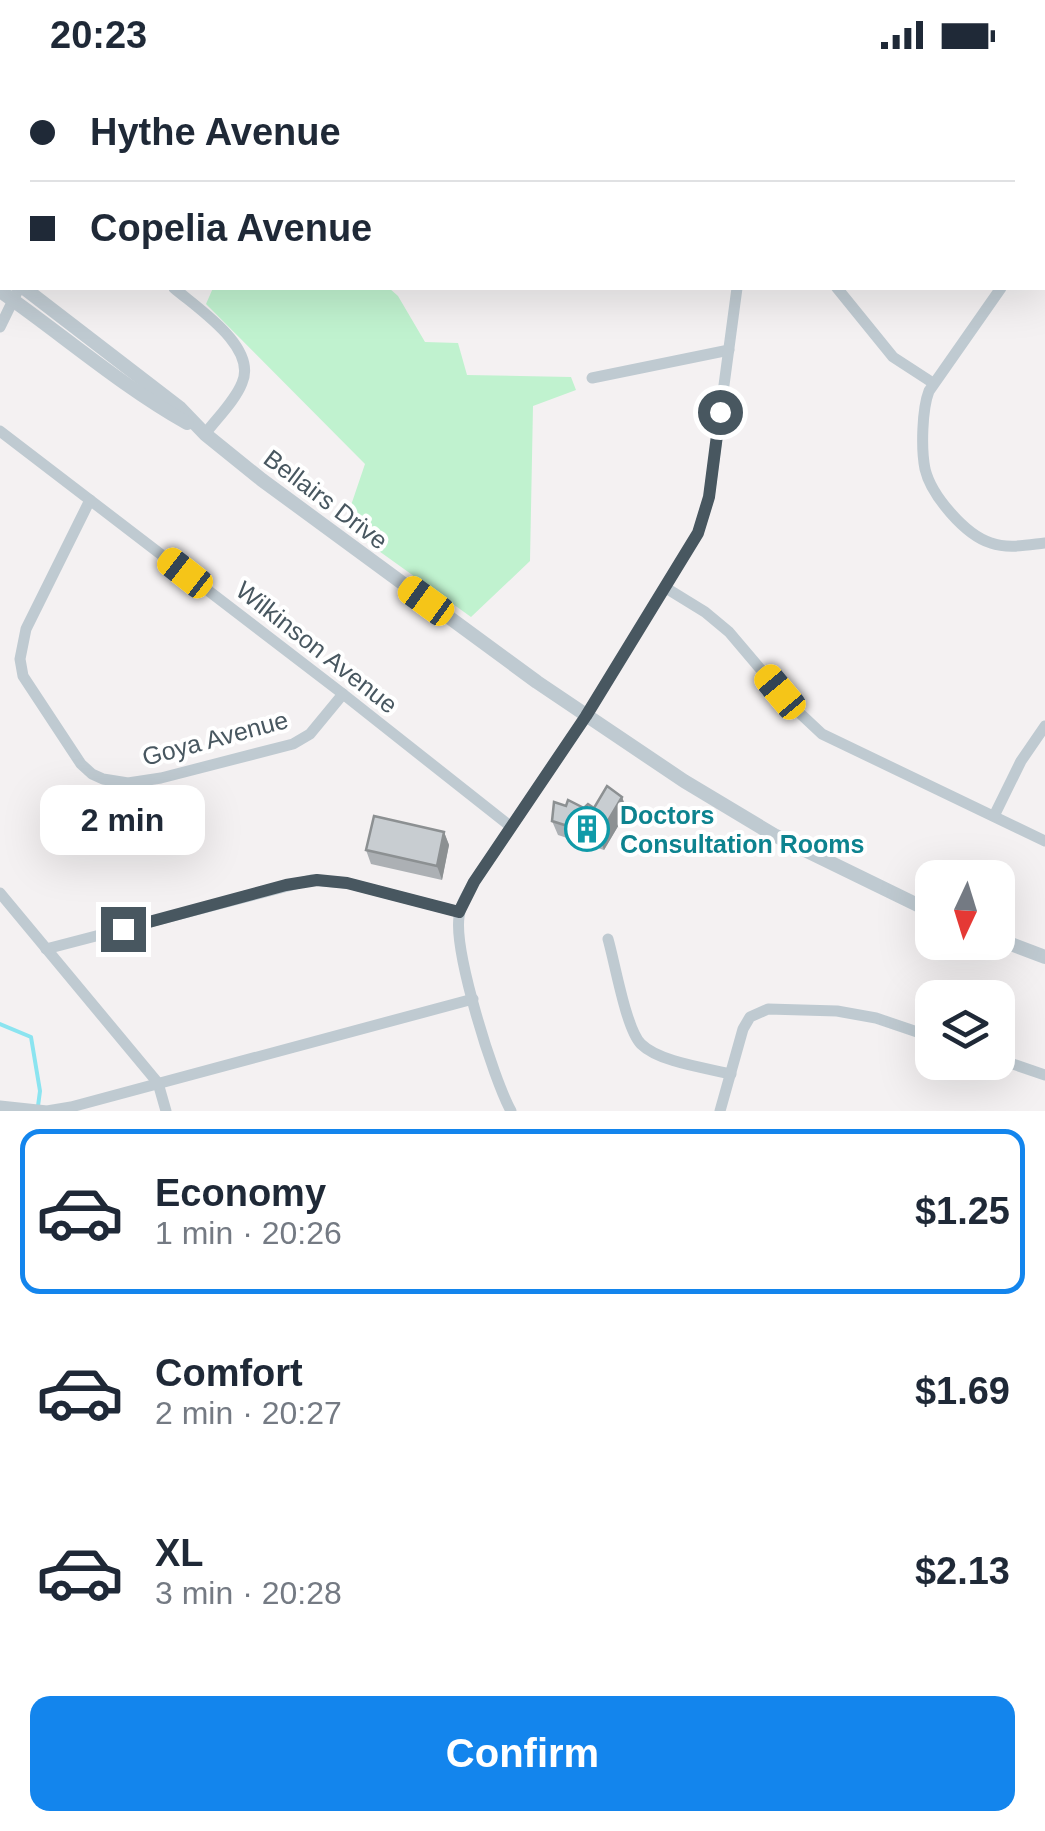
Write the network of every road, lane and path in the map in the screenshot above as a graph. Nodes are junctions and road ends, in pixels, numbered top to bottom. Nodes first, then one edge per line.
1 (176, 290) edge
2 (737, 290) edge
3 (839, 290) edge
4 (1000, 290) edge
5 (14, 291) edge
6 (0, 327) edge
7 (728, 350) junction
8 (592, 378) dead end
9 (933, 383) junction
10 (0, 431) edge
11 (205, 434) junction
12 (90, 500) junction
13 (1045, 543) edge
14 (666, 588) junction
15 (343, 694) junction
16 (586, 716) junction
17 (1045, 726) edge
18 (994, 816) junction
19 (510, 826) junction
20 (1045, 841) edge
21 (0, 894) edge
22 (915, 904) edge
23 (459, 912) junction
24 (608, 939) dead end
25 (1015, 946) edge
26 (46, 950) junction
27 (1045, 957) edge
28 (473, 999) junction
29 (915, 1031) edge
30 (1015, 1065) edge
31 (731, 1074) junction
32 (1045, 1075) edge
33 (158, 1084) junction
34 (0, 1106) edge
35 (24, 1110) edge
36 (47, 1110) edge
37 (166, 1111) edge
38 (511, 1111) edge
39 (720, 1111) edge

1 - 11 street
2 - 7 street
3 - 9 street
4 - 9 street
5 - 6 street
5 - 11 street, Bellairs Drive
7 - 8 street
7 - 14 street
9 - 13 street
10 - 12 street, Wilkinson Avenue
11 - 16 street, Bellairs Drive
12 - 15 street, Wilkinson Avenue
12 - 15 street, Goya Avenue
14 - 16 street
14 - 18 street
15 - 19 street, Wilkinson Avenue
16 - 19 street
16 - 22 street, Bellairs Drive
17 - 18 street
18 - 20 street
19 - 23 street
21 - 26 street
23 - 26 street
23 - 28 street
24 - 31 street
25 - 27 street
26 - 33 street
28 - 33 street
28 - 38 street
29 - 31 street
30 - 32 street
31 - 39 street
33 - 36 street
33 - 37 street
34 - 35 street
35 - 36 street

